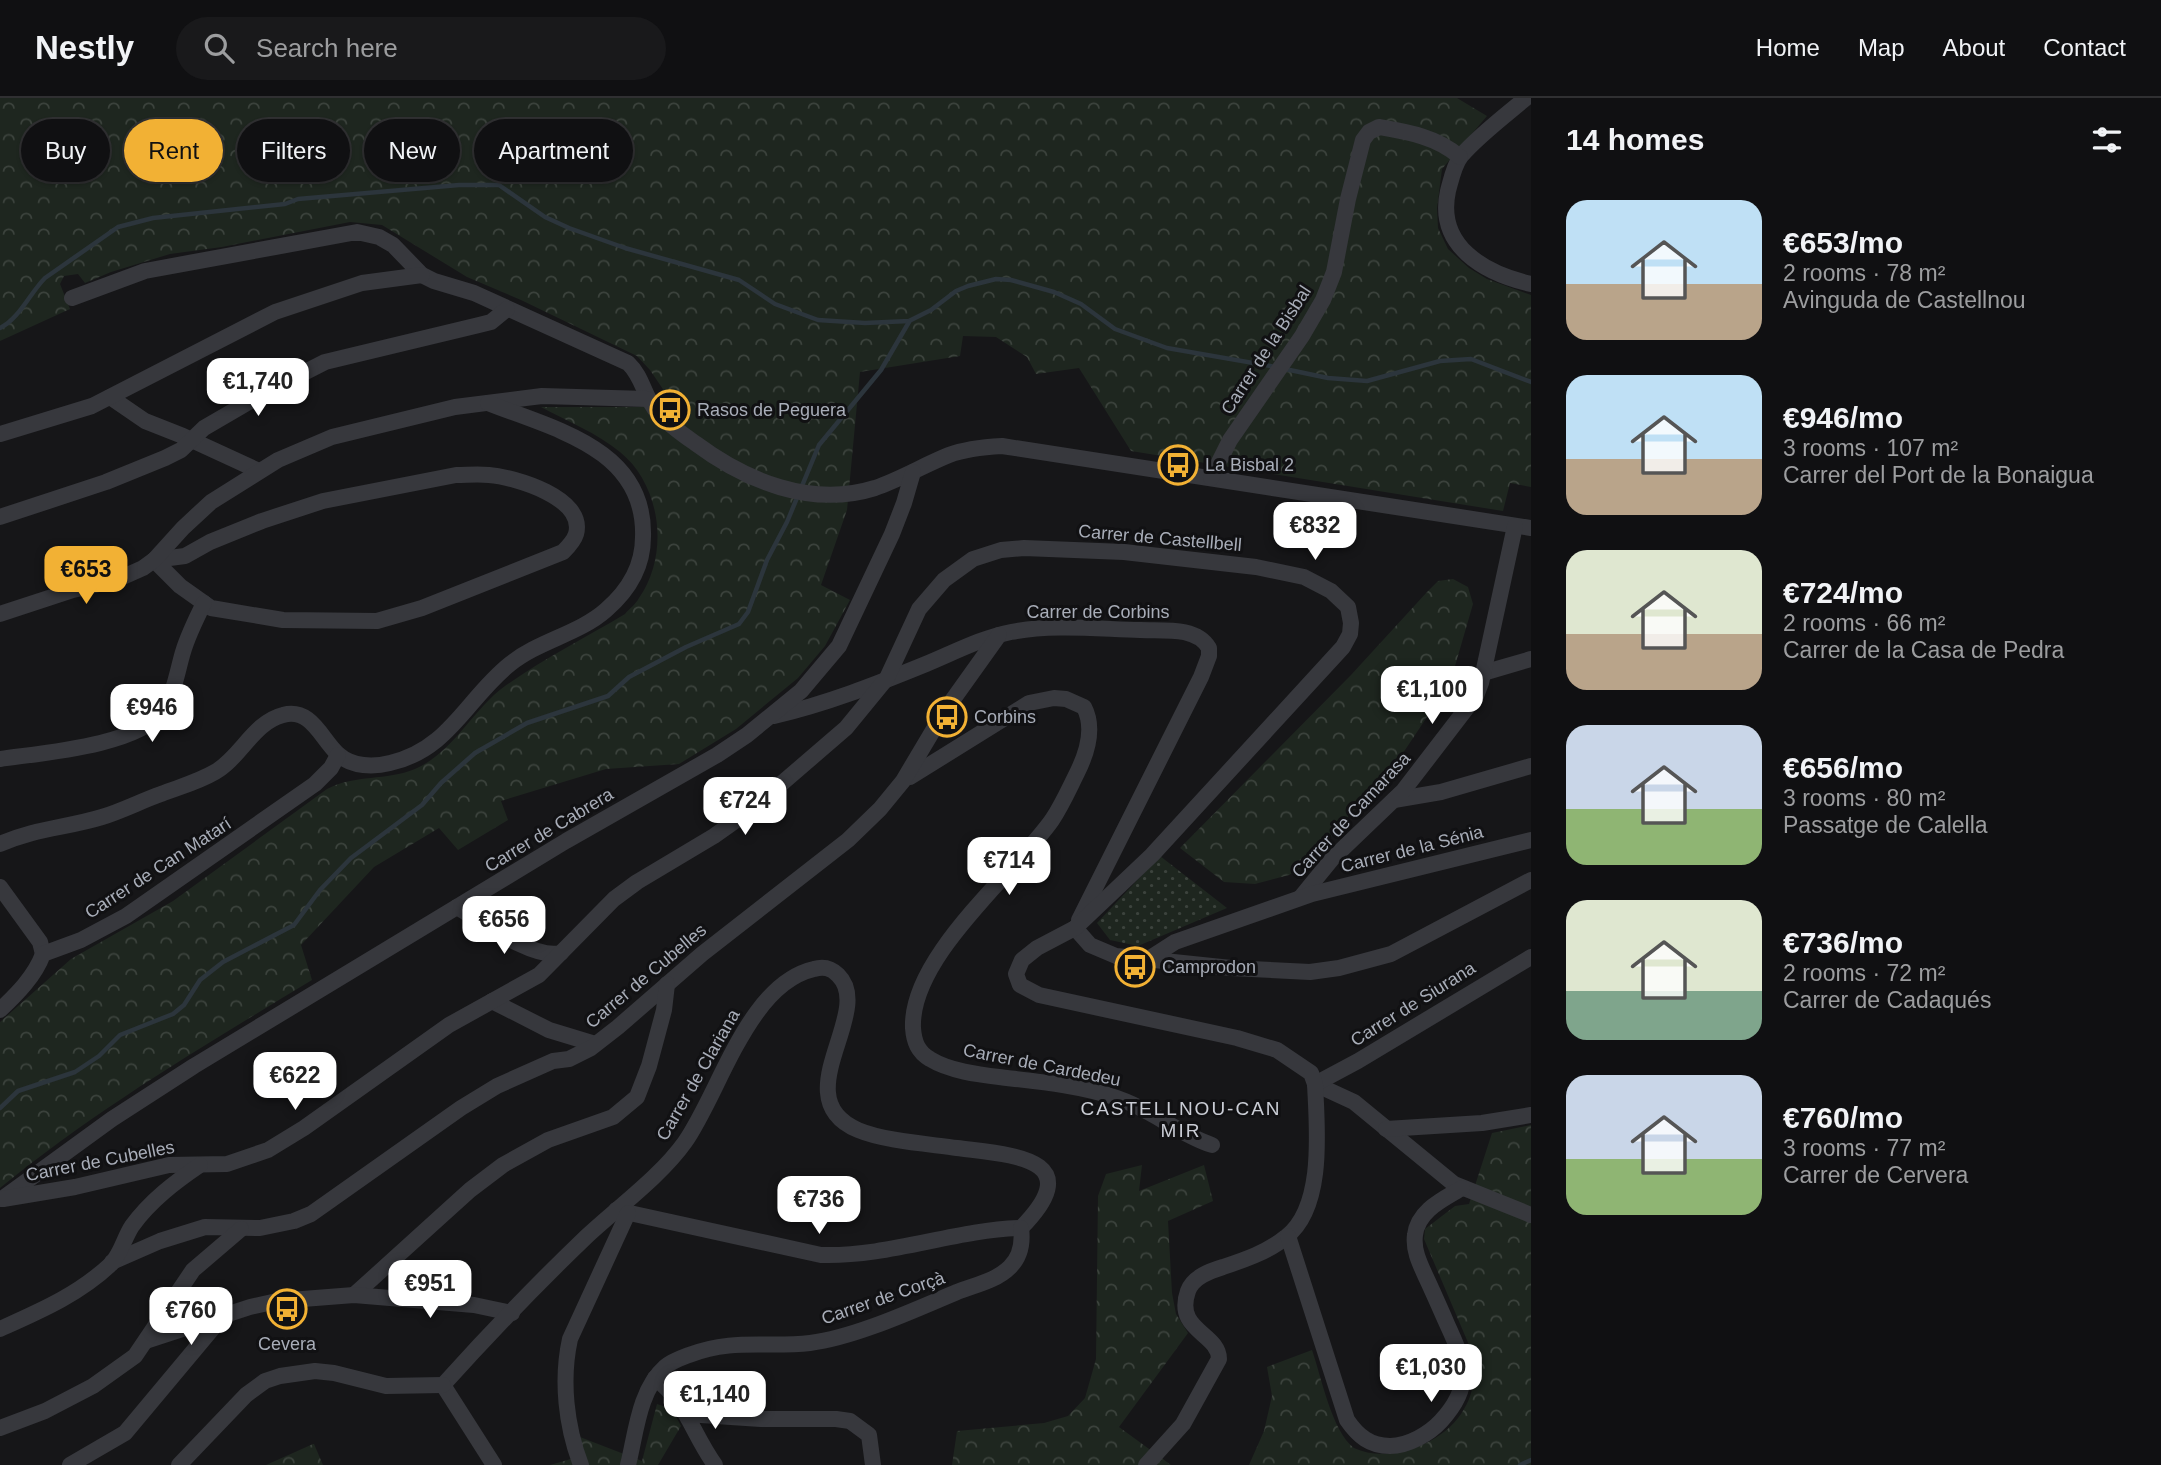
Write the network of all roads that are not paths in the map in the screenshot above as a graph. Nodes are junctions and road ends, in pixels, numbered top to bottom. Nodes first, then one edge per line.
1 (1526, 98) edge
2 (1460, 157) junction
3 (422, 275) junction
4 (1531, 284) edge
5 (72, 298) dead end
6 (507, 309) junction
7 (110, 397) junction
8 (647, 399) junction
9 (488, 403) junction
10 (0, 434) edge
11 (193, 440) junction
12 (259, 471) junction
13 (913, 472) junction
14 (1211, 478) junction
15 (0, 517) edge
16 (1523, 527) edge
17 (154, 561) junction
18 (204, 603) junction
19 (0, 614) edge
20 (999, 635) junction
21 (1531, 659) edge
22 (1483, 673) junction
23 (887, 678) junction
24 (768, 717) junction
25 (338, 755) junction
26 (0, 760) edge
27 (1531, 766) edge
28 (903, 781) junction
29 (1394, 800) junction
30 (1531, 840) edge
31 (0, 845) edge
32 (1531, 880) edge
33 (0, 887) edge
34 (1301, 897) junction
35 (457, 907) junction
36 (1075, 928) junction
37 (561, 953) junction
38 (43, 954) junction
39 (1531, 957) edge
40 (1147, 960) junction
41 (667, 985) junction
42 (492, 1001) junction
43 (0, 1010) edge
44 (595, 1044) junction
45 (1315, 1084) junction
46 (1531, 1115) edge
47 (1386, 1129) junction
48 (1212, 1144) dead end
49 (200, 1165) junction
50 (1462, 1188) junction
51 (1, 1200) edge
52 (622, 1212) junction
53 (1531, 1215) edge
54 (1021, 1228) junction
55 (241, 1229) junction
56 (1288, 1236) junction
57 (113, 1262) junction
58 (354, 1295) junction
59 (512, 1313) junction
60 (224, 1315) junction
61 (0, 1329) edge
62 (145, 1341) junction
63 (655, 1378) junction
64 (443, 1385) junction
65 (686, 1414) junction
66 (0, 1428) edge
67 (71, 1465) edge
68 (179, 1465) edge
69 (494, 1465) edge
70 (581, 1465) edge
71 (628, 1465) edge
72 (715, 1465) edge
73 (873, 1465) edge
74 (1146, 1465) edge

1 - 2 street
2 - 4 street
2 - 14 street, Carrer de la Bisbal
3 - 5 street
3 - 6 street
3 - 7 street
6 - 8 street
6 - 11 street
7 - 10 street
7 - 11 street
8 - 9 street
8 - 13 street
9 - 12 street
9 - 25 street
11 - 12 street
11 - 15 street
12 - 17 street
13 - 14 street
13 - 24 street, Carrer de Cabrera
14 - 16 street
16 - 22 street, Carrer de Camarasa
17 - 18 street
17 - 18 street
17 - 19 street
18 - 26 street
20 - 23 street, Carrer de Corbins
20 - 28 street, Carrer de Cubelles
20 - 36 street, Carrer de Corbins
21 - 22 street
22 - 29 street, Carrer de Camarasa
23 - 24 street, Carrer de Corbins
23 - 36 street, Carrer de Castellbell
23 - 37 street, Carrer de Castellbell
24 - 35 street, Carrer de Cabrera
25 - 31 street
25 - 38 street, Carrer de Can Matarí
27 - 29 street
28 - 41 street, Carrer de Cubelles
28 - 48 street, Carrer de Cardedeu
29 - 34 street, Carrer de Camarasa
30 - 34 street, Carrer de la Sénia
32 - 40 street
33 - 38 street
34 - 40 street, Carrer de la Sénia
35 - 37 street
35 - 51 street, Carrer de Cabrera
36 - 40 street
36 - 45 street, Carrer de Castellbell
37 - 42 street, Carrer de Cubelles
38 - 43 street
39 - 45 street, Carrer de Siurana
41 - 44 street, Carrer de Cubelles
41 - 58 street
42 - 44 street
42 - 49 street, Carrer de Cubelles
44 - 55 street, Carrer de Cubelles
45 - 47 street
45 - 56 street
46 - 47 street
47 - 50 street
49 - 51 street, Carrer de Cubelles
49 - 57 street
50 - 53 street
50 - 56 street
52 - 54 street
52 - 54 street, Carrer de Clariana
52 - 59 street, Carrer de Clariana
52 - 70 street
54 - 63 street, Carrer de Corçà
55 - 57 street, Carrer de Cubelles
55 - 62 street
56 - 74 street
57 - 61 street
58 - 59 street
58 - 60 street
59 - 64 street, Carrer de Clariana
60 - 62 street
60 - 67 street
62 - 66 street
63 - 65 street
63 - 71 street, Carrer de Corçà
64 - 68 street
64 - 69 street
65 - 72 street
65 - 73 street

